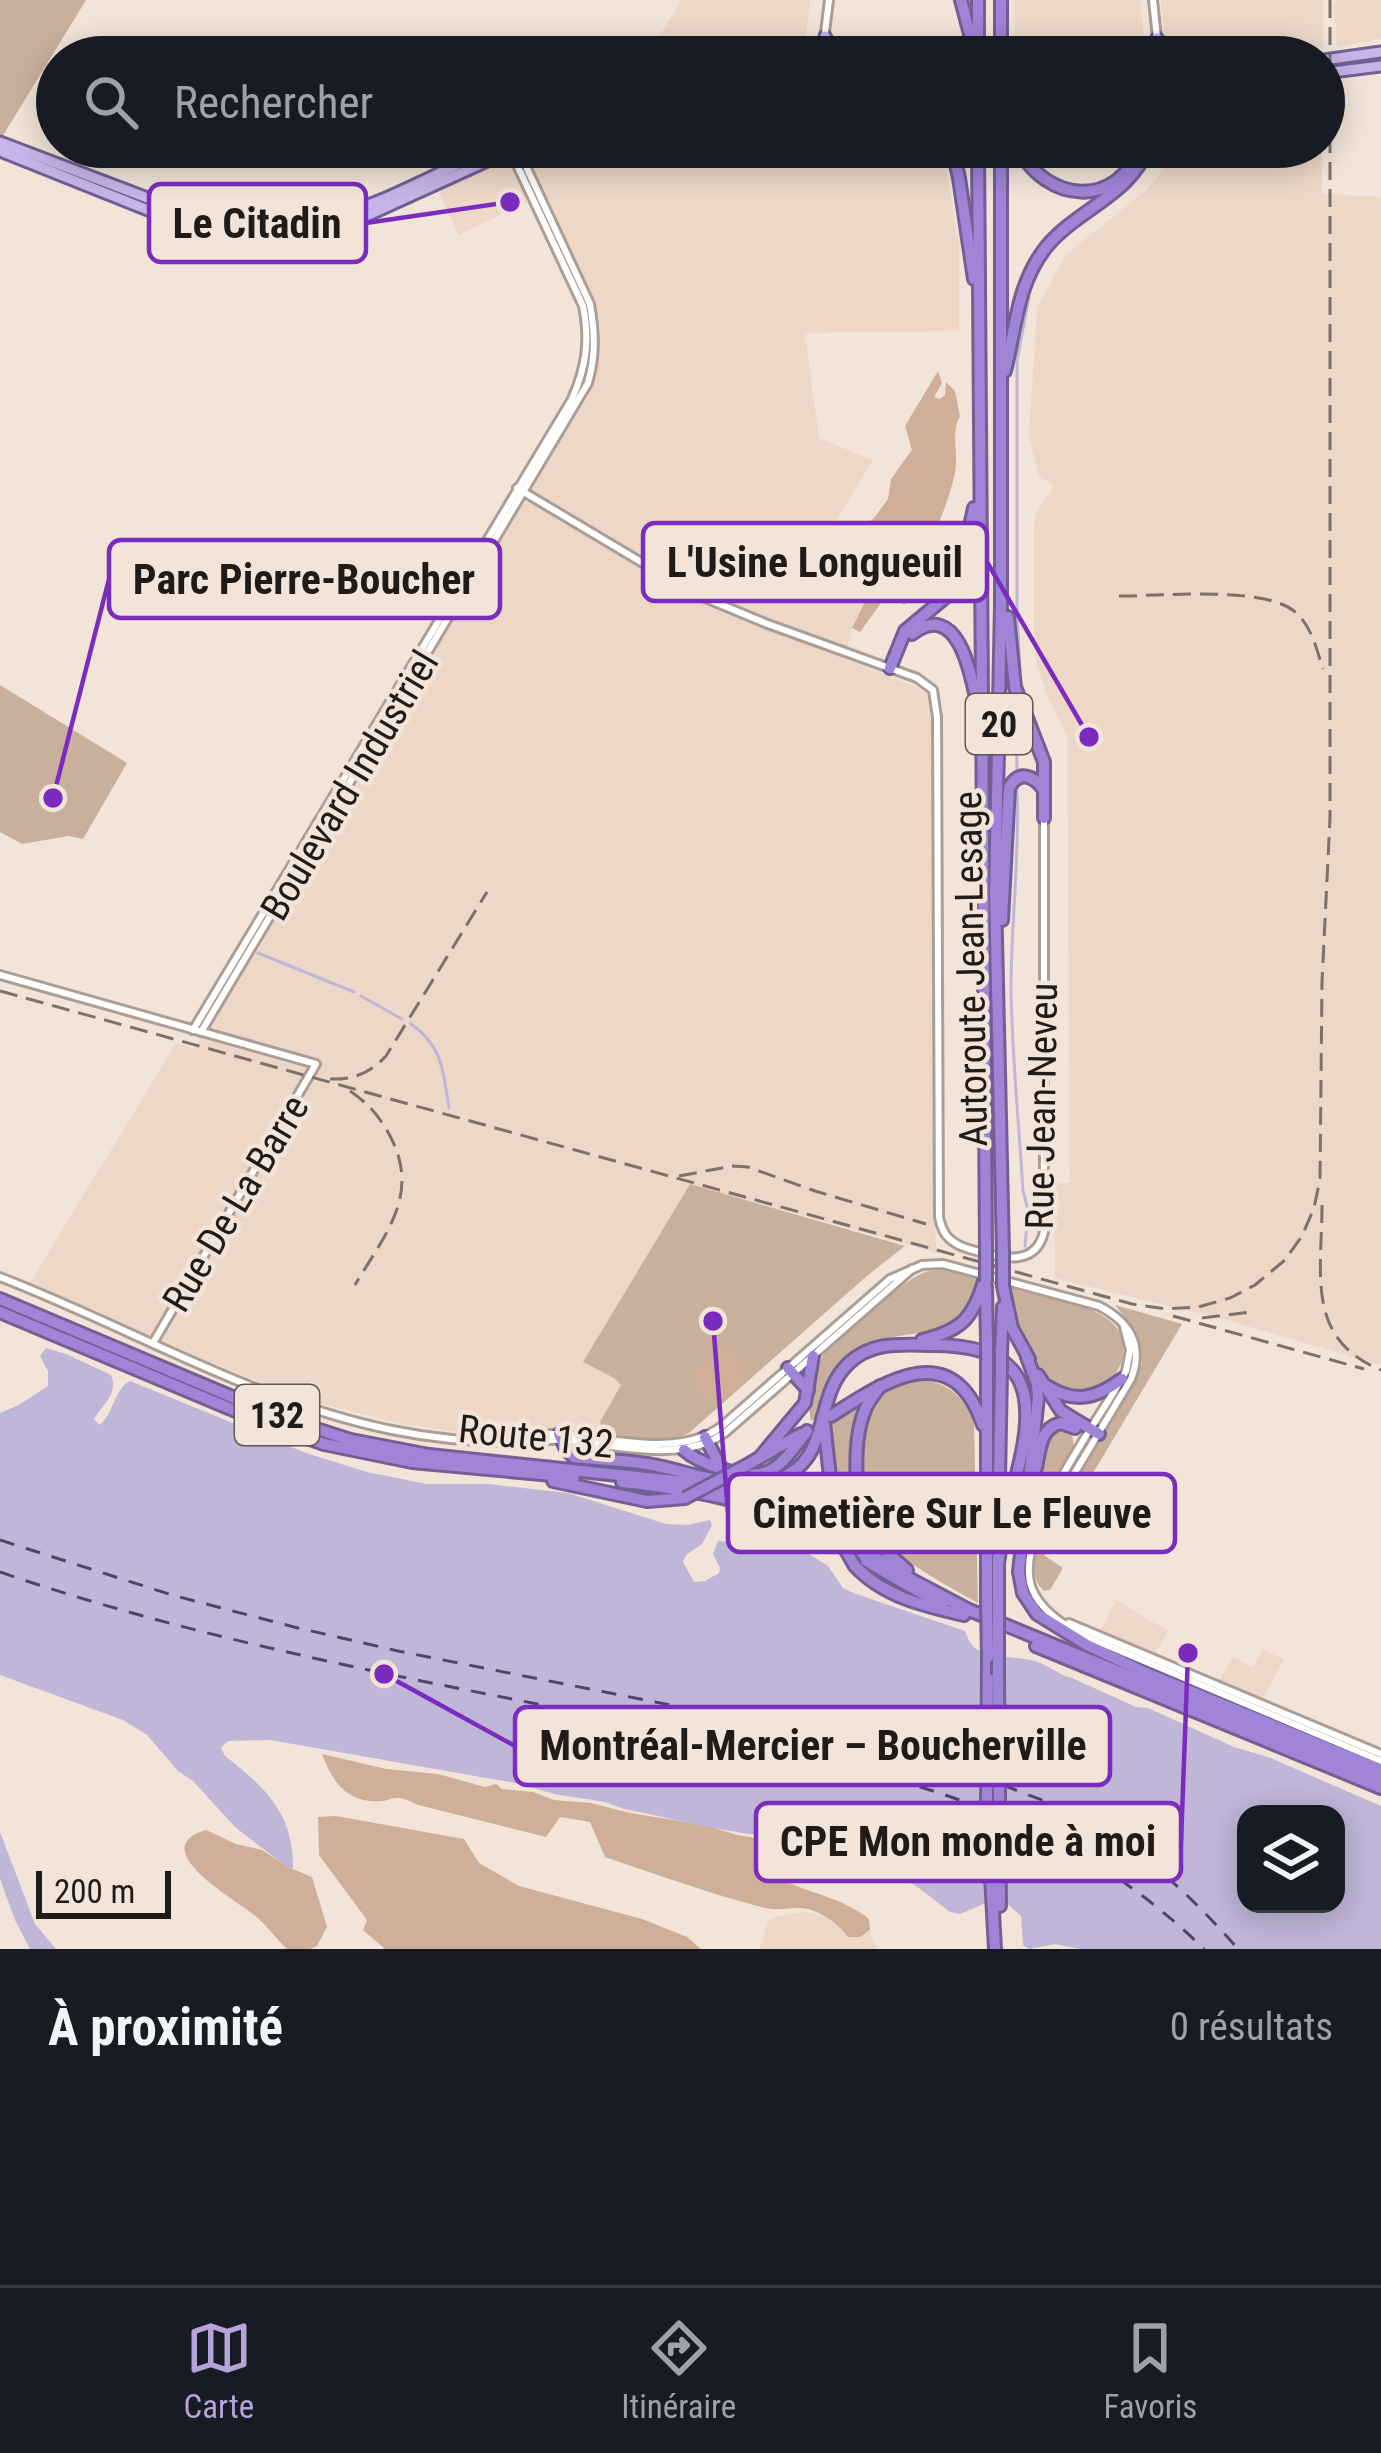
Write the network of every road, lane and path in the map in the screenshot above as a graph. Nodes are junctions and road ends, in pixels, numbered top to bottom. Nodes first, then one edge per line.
1 (829, 0) edge
2 (961, 0) edge
3 (978, 0) edge
4 (1001, 0) edge
5 (1153, 0) edge
6 (825, 36) edge
7 (971, 36) edge
8 (977, 36) edge
9 (1001, 36) edge
10 (1157, 36) edge
11 (1381, 52) edge
12 (1345, 57) edge
13 (1381, 66) edge
14 (1345, 70) edge
15 (0, 142) edge
16 (0, 151) edge
17 (36, 156) edge
18 (36, 165) edge
19 (43, 168) edge
20 (68, 168) edge
21 (448, 168) edge
22 (472, 168) edge
23 (956, 168) edge
24 (978, 168) edge
25 (1001, 168) edge
26 (1032, 168) edge
27 (1129, 168) edge
28 (1138, 168) edge
29 (525, 170) edge
30 (979, 306) junction
31 (1001, 386) junction
32 (979, 487) junction
33 (520, 490) junction
34 (1001, 554) junction
35 (894, 669) junction
36 (984, 738) junction
37 (1044, 790) junction
38 (1044, 818) joint
39 (997, 953) junction
40 (0, 975) edge
41 (197, 1031) junction
42 (912, 1269) junction
43 (0, 1277) edge
44 (986, 1279) junction
45 (1003, 1286) junction
46 (0, 1299) edge
47 (0, 1312) edge
48 (1123, 1324) junction
49 (153, 1342) junction
50 (907, 1344) junction
51 (813, 1356) junction
52 (1027, 1357) junction
53 (791, 1371) junction
54 (1122, 1379) junction
55 (1042, 1383) junction
56 (880, 1386) junction
57 (808, 1390) junction
58 (819, 1424) junction
59 (1089, 1435) junction
60 (987, 1437) junction
61 (564, 1440) junction
62 (706, 1440) junction
63 (684, 1450) junction
64 (761, 1456) junction
65 (506, 1463) junction
66 (721, 1468) junction
67 (682, 1471) junction
68 (520, 1473) junction
69 (1026, 1505) junction
70 (830, 1529) junction
71 (1035, 1539) junction
72 (998, 1564) junction
73 (914, 1576) junction
74 (993, 1602) junction
75 (964, 1615) junction
76 (1381, 1757) edge
77 (1381, 1779) edge
78 (998, 1949) edge

1 - 6 street
2 - 7 highway
3 - 8 highway
4 - 9 highway
5 - 10 street
11 - 12 main road
13 - 14 main road
15 - 17 main road
16 - 18 main road
19 - 22 main road
20 - 21 main road
23 - 30 highway
24 - 30 highway, Autoroute Jean-Lesage / 20
25 - 31 highway, Autoroute Jean-Lesage / 20
26 - 27 highway
28 - 31 highway
29 - 33 street, Boulevard Industriel
30 - 32 highway, Autoroute Jean-Lesage / 20
31 - 34 highway, Autoroute Jean-Lesage / 20
32 - 35 highway
32 - 36 highway, Autoroute Jean-Lesage / 20
33 - 35 street
33 - 41 street, Boulevard Industriel
34 - 37 highway
34 - 39 highway, Autoroute Jean-Lesage / 20
35 - 36 highway
35 - 38 street, Rue Jean-Neveu
36 - 44 highway, Autoroute Jean-Lesage / 20, bridge
37 - 38 highway
37 - 39 highway
39 - 45 highway, Autoroute Jean-Lesage / 20, bridge
40 - 41 street
41 - 49 street, Rue De La Barre
42 - 48 street
42 - 51 street
42 - 53 street
43 - 49 street
44 - 50 highway
44 - 60 highway, Autoroute Jean-Lesage, bridge
45 - 52 highway
45 - 72 highway, bridge
46 - 65 highway, Route 132 / 132
47 - 68 highway, Route 132 / 132
48 - 54 street
48 - 59 street
49 - 61 street
50 - 58 highway
50 - 72 highway
51 - 53 street
51 - 57 highway
52 - 55 highway
52 - 69 highway
53 - 57 highway
53 - 62 street
54 - 55 highway
54 - 59 street
55 - 59 highway
56 - 58 highway
56 - 60 highway
56 - 73 highway
57 - 64 highway
58 - 64 highway
58 - 66 highway
58 - 67 highway
58 - 75 highway, bridge
59 - 69 highway
59 - 71 street
59 - 71 street
60 - 74 highway, Autoroute Jean-Lesage
61 - 62 street
61 - 63 street
61 - 67 highway
62 - 63 street
62 - 66 highway
63 - 66 highway
64 - 68 highway, bridge
65 - 67 highway
65 - 70 highway, Route 132 / 132
68 - 75 highway, Route 132 / 132
69 - 77 highway
70 - 73 highway
70 - 77 highway, Route 132 / 132
71 - 76 street
72 - 74 highway
73 - 77 highway
74 - 78 highway, bridge
75 - 77 highway

